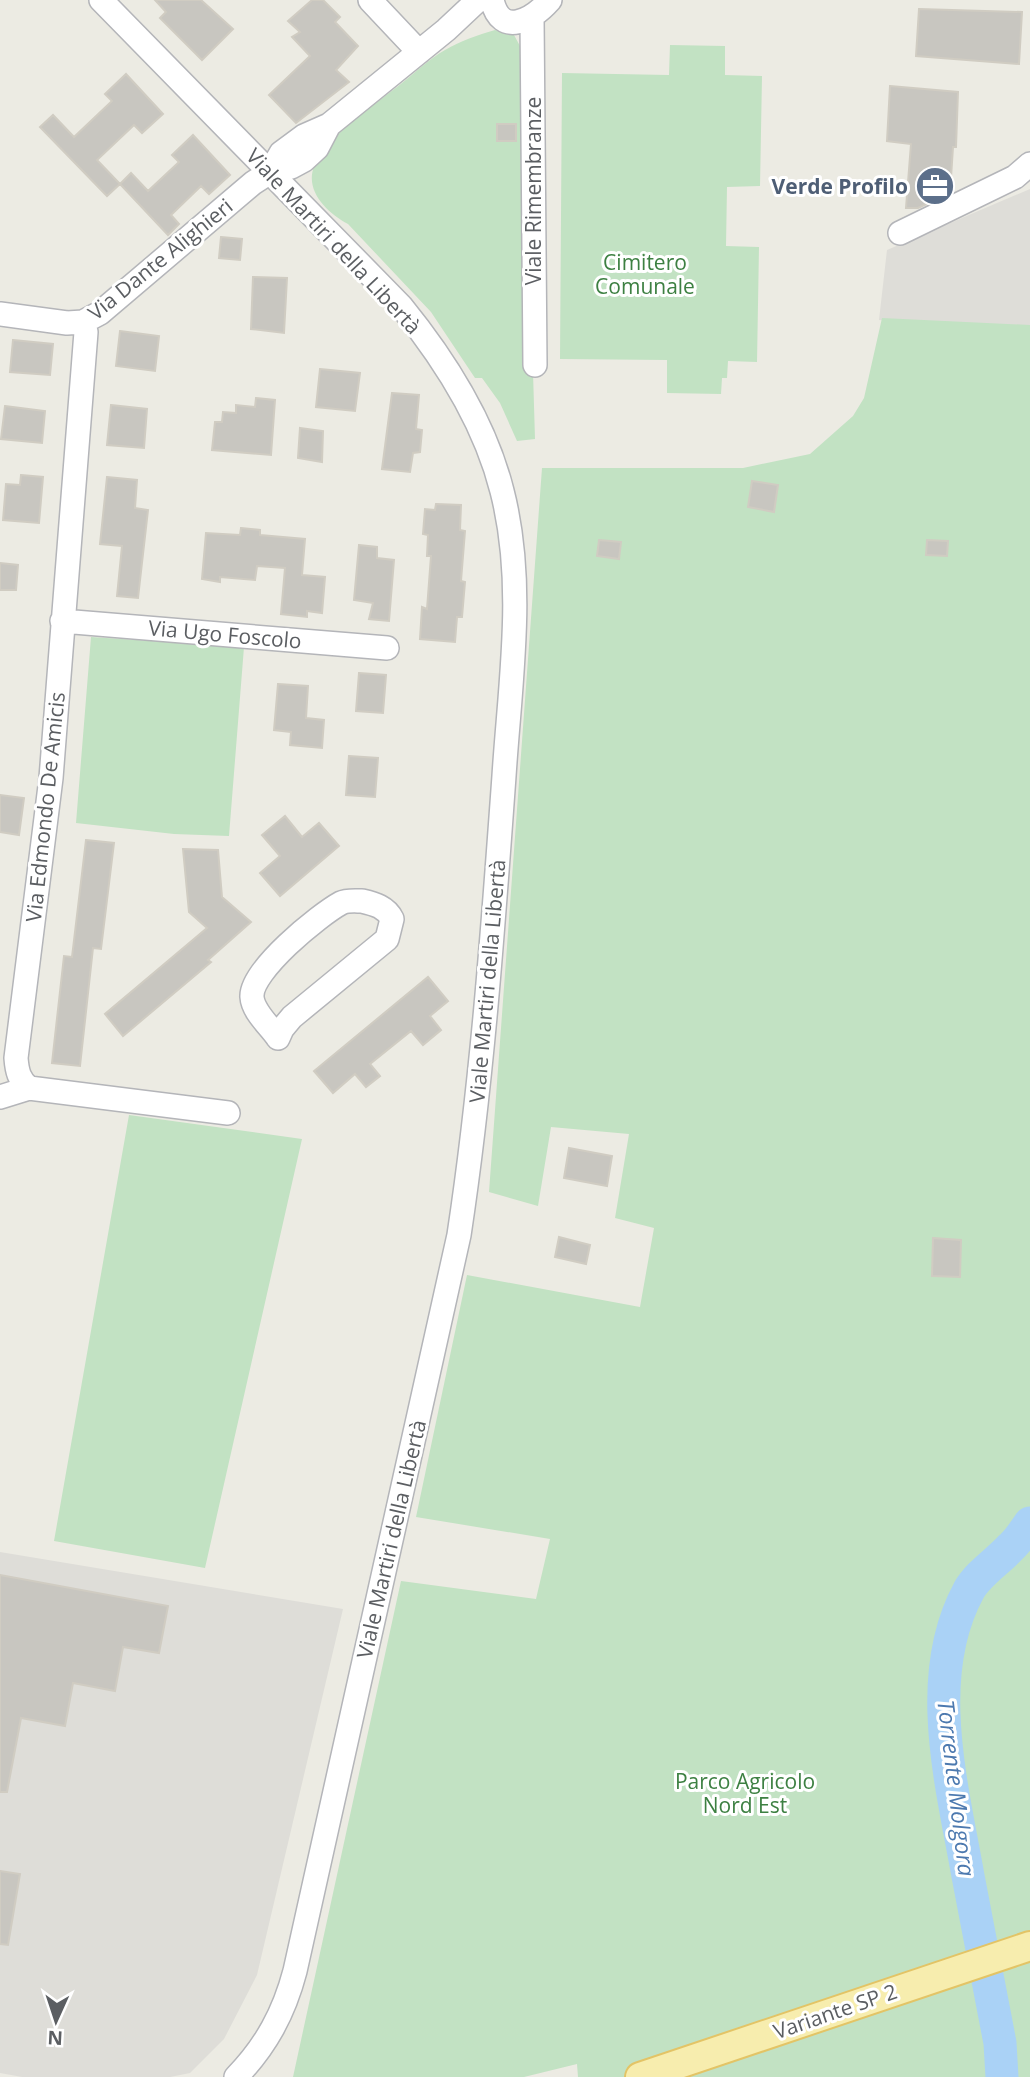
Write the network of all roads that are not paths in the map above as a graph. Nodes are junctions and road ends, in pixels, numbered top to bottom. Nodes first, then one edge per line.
1 (101, 0) edge
2 (370, 0) edge
3 (478, 0) edge
4 (492, 0) edge
5 (550, 0) edge
6 (532, 18) junction
7 (506, 20) junction
8 (446, 30) junction
9 (419, 52) junction
10 (1030, 164) edge
11 (270, 172) junction
12 (900, 233) dead end
13 (0, 314) edge
14 (83, 322) junction
15 (535, 365) dead end
16 (62, 621) junction
17 (387, 648) dead end
18 (278, 1038) joint
19 (29, 1088) junction
20 (0, 1097) edge
21 (228, 1113) dead end
22 (1030, 1946) edge
23 (236, 2077) edge
24 (640, 2077) edge

1 - 11 street, Viale Martiri della Libertà
2 - 9 street
3 - 8 street, Via Dante Alighieri
4 - 7 street
5 - 6 street
6 - 7 street
6 - 15 street, Viale Rimembranze
7 - 8 street
8 - 9 street, Via Dante Alighieri
9 - 11 street, Via Dante Alighieri
10 - 12 street
11 - 14 street, Via Dante Alighieri
11 - 23 street, Viale Martiri della Libertà
13 - 14 street, Via Dante Alighieri
14 - 16 street, Via Edmondo De Amicis
16 - 17 street, Via Ugo Foscolo
16 - 19 street, Via Edmondo De Amicis
18 - 18 street
19 - 20 street
19 - 21 street
22 - 24 main road, Variante SP 2

